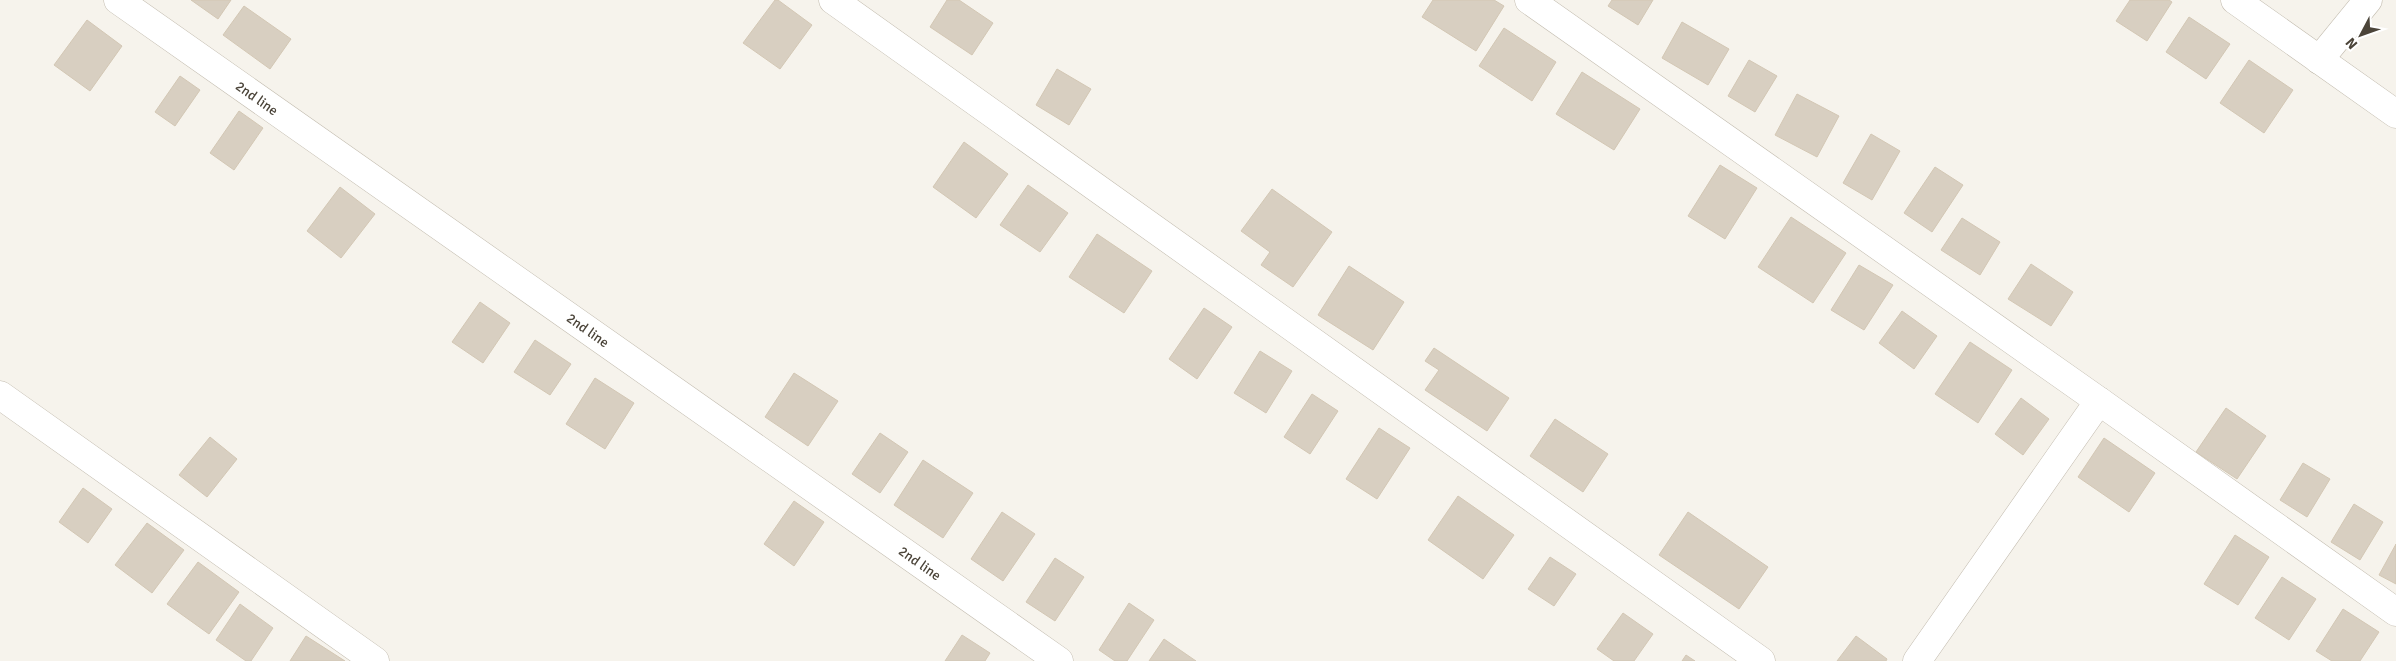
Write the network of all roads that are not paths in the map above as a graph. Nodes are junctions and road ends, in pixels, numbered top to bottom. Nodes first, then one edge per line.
1 (118, 0) edge
2 (833, 0) edge
3 (1530, 0) edge
4 (2235, 0) edge
5 (2368, 0) edge
6 (2319, 60) junction
7 (2396, 114) edge
8 (0, 395) edge
9 (2099, 401) junction
10 (2396, 612) edge
11 (375, 661) edge
12 (1059, 661) edge
13 (1761, 661) edge
14 (1917, 661) edge

1 - 12 street, 2nd line
2 - 13 street
3 - 9 street
4 - 6 street
5 - 6 street
6 - 7 street
8 - 11 street
9 - 10 street
9 - 14 street

